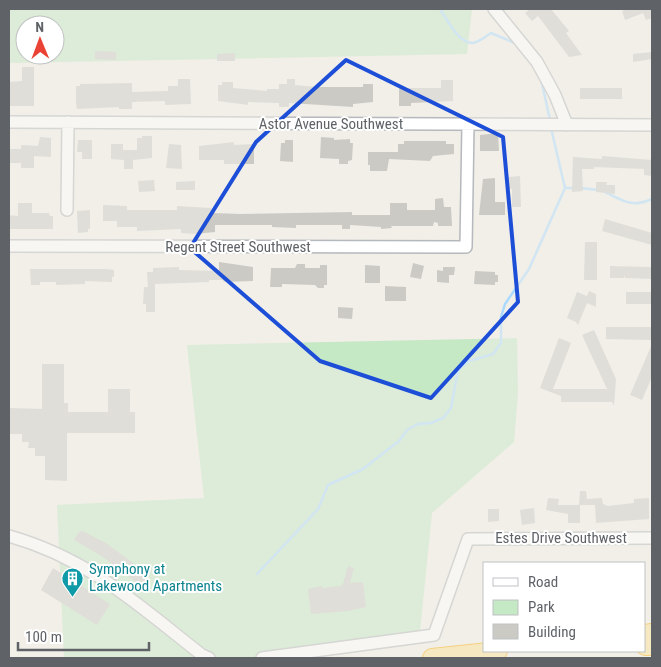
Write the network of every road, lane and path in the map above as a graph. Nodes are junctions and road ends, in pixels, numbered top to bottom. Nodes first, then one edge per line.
1 (494, 9) edge
2 (9, 122) edge
3 (68, 122) junction
4 (468, 124) junction
5 (567, 125) junction
6 (652, 125) edge
7 (67, 210) dead end
8 (9, 246) edge
9 (9, 536) edge
10 (652, 538) edge
11 (489, 652) edge
12 (209, 658) edge
13 (262, 658) edge
14 (432, 658) edge

1 - 5 street
2 - 3 street, Astor Avenue Southwest
3 - 4 street, Astor Avenue Southwest
3 - 7 street
4 - 5 street, Astor Avenue Southwest
4 - 8 street, Regent Street Southwest
5 - 6 street, Astor Avenue Southwest
9 - 12 street
10 - 13 street, Estes Drive Southwest
11 - 14 highway

